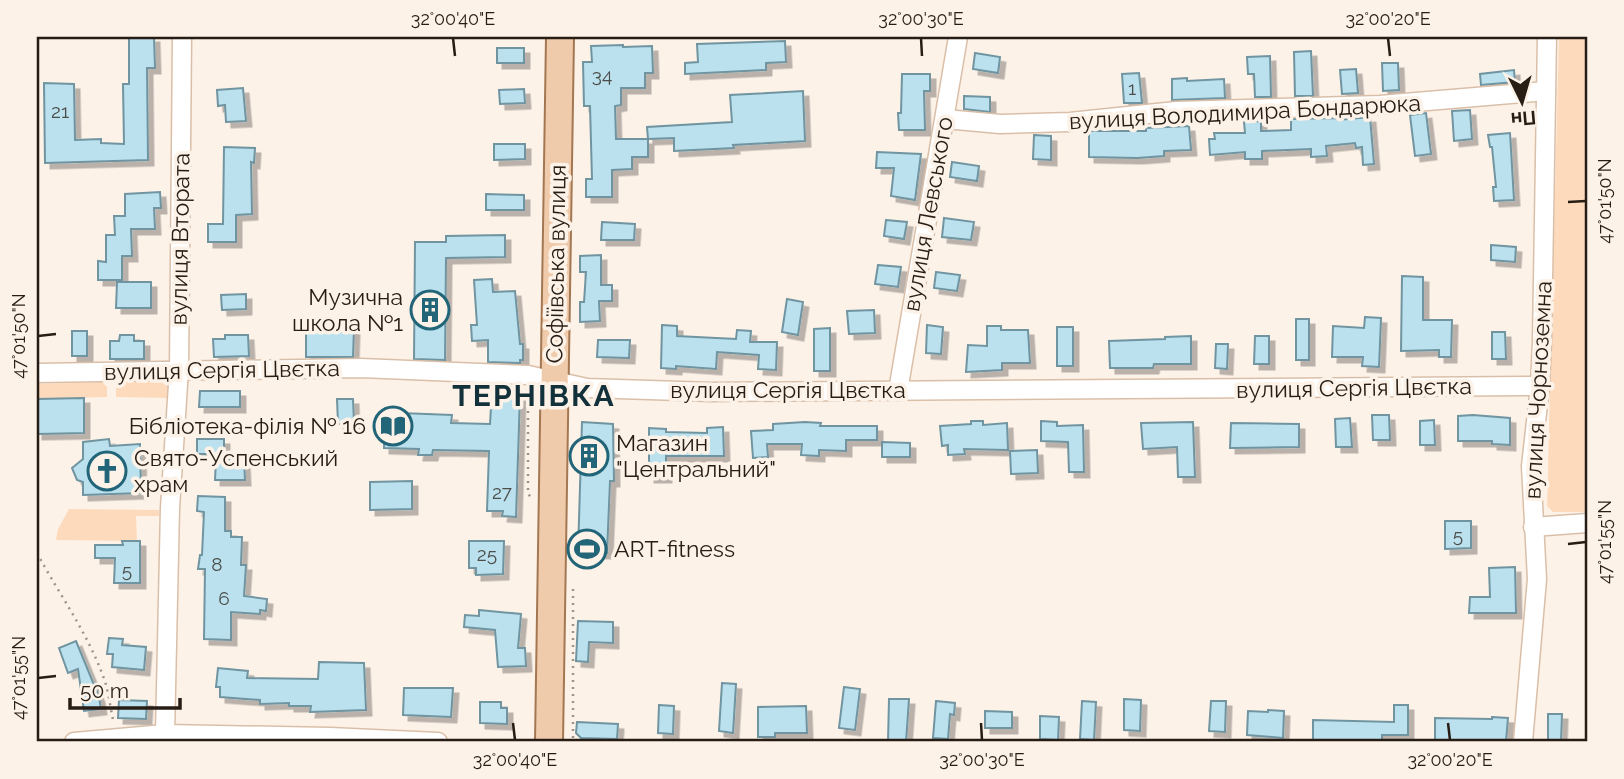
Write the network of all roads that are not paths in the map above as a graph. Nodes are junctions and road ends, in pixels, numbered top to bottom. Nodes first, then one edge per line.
1 (183, 37) edge
2 (560, 37) edge
3 (958, 37) edge
4 (1547, 37) edge
5 (1546, 91) junction
6 (945, 119) junction
7 (178, 369) junction
8 (37, 373) edge
9 (553, 381) junction
10 (1540, 386) junction
11 (898, 391) junction
12 (1587, 523) edge
13 (1533, 527) junction
14 (165, 734) junction
15 (123, 739) edge
16 (74, 742) edge
17 (438, 742) edge
18 (549, 742) edge
19 (1523, 742) edge

1 - 7 street, вулиця Втората
2 - 9 main road, Софіївська вулиця
3 - 6 street, вулиця Левського
4 - 5 street, вулиця Чорноземна
5 - 6 street, вулиця Володимира Бондарюка
5 - 10 street, вулиця Чорноземна
6 - 11 street, вулиця Левського
7 - 8 street, вулиця Сергія Цвєтка
7 - 9 street, вулиця Сергія Цвєтка
7 - 14 street, вулиця Втората
9 - 11 street, вулиця Сергія Цвєтка
9 - 18 main road, Софіївська вулиця
10 - 11 street, вулиця Сергія Цвєтка
10 - 13 street, вулиця Чорноземна
12 - 13 street
13 - 19 street, вулиця Чорноземна
14 - 15 street
14 - 17 street
15 - 16 street

